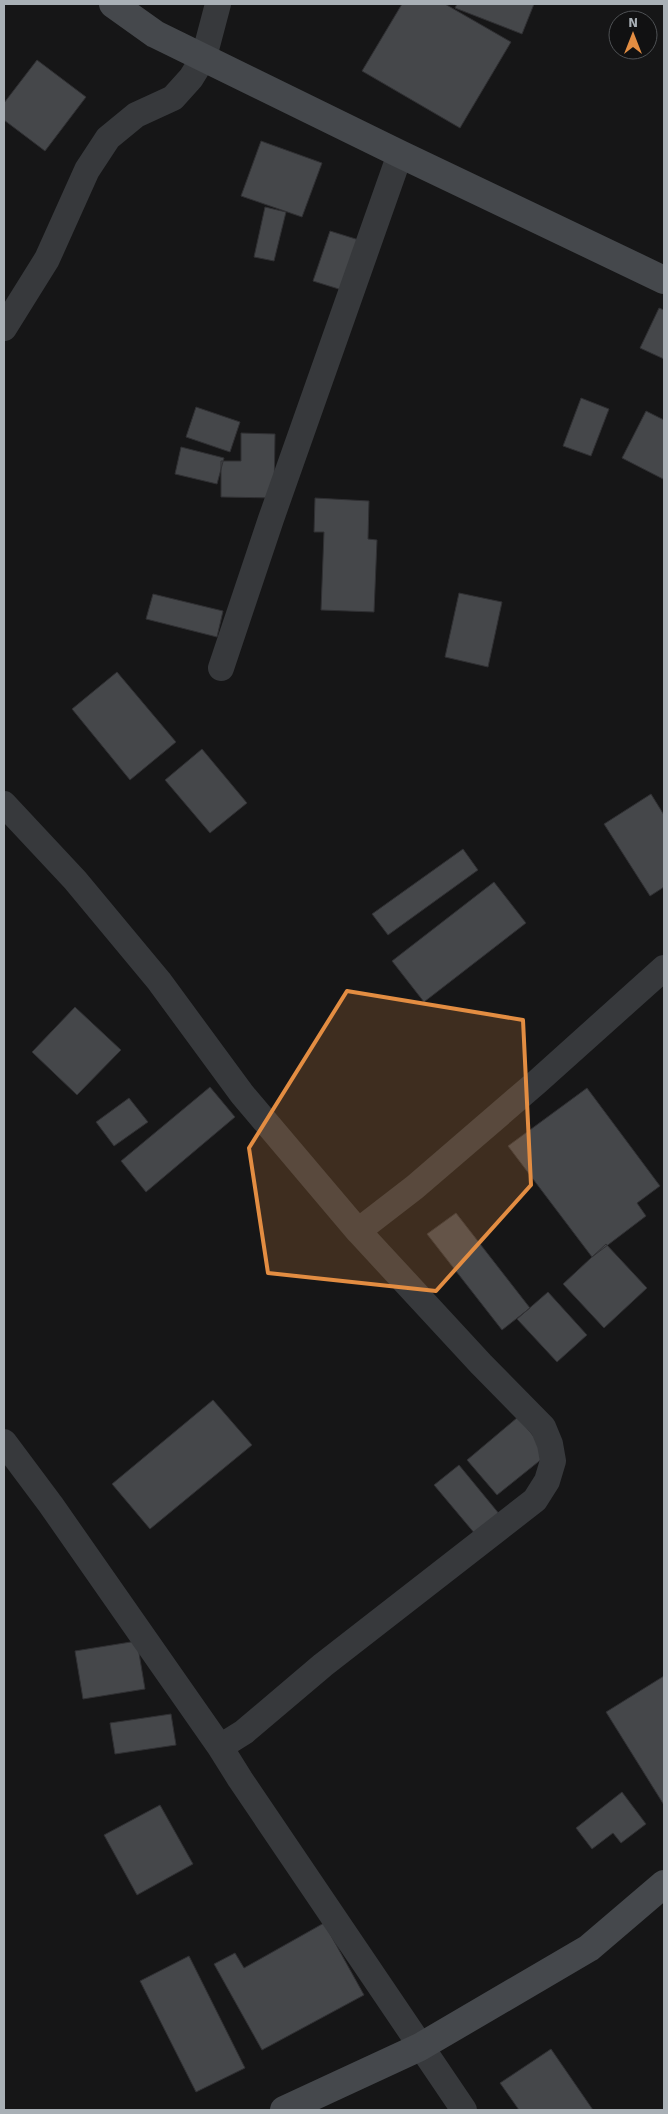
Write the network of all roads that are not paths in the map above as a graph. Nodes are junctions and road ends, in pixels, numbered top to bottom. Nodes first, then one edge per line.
1 (113, 4) edge
2 (218, 4) edge
3 (204, 57) junction
4 (400, 154) junction
5 (664, 280) edge
6 (4, 328) edge
7 (222, 668) dead end
8 (4, 804) edge
9 (664, 968) edge
10 (358, 1231) junction
11 (4, 1442) edge
12 (220, 1747) junction
13 (664, 1884) edge
14 (420, 2047) junction
15 (284, 2110) edge
16 (464, 2110) edge

1 - 3 street
2 - 3 street
3 - 4 street
3 - 6 street
4 - 5 street
4 - 7 street
8 - 10 street
9 - 10 street
10 - 12 street
11 - 12 street
12 - 14 street
13 - 14 street
14 - 15 street
14 - 16 street

